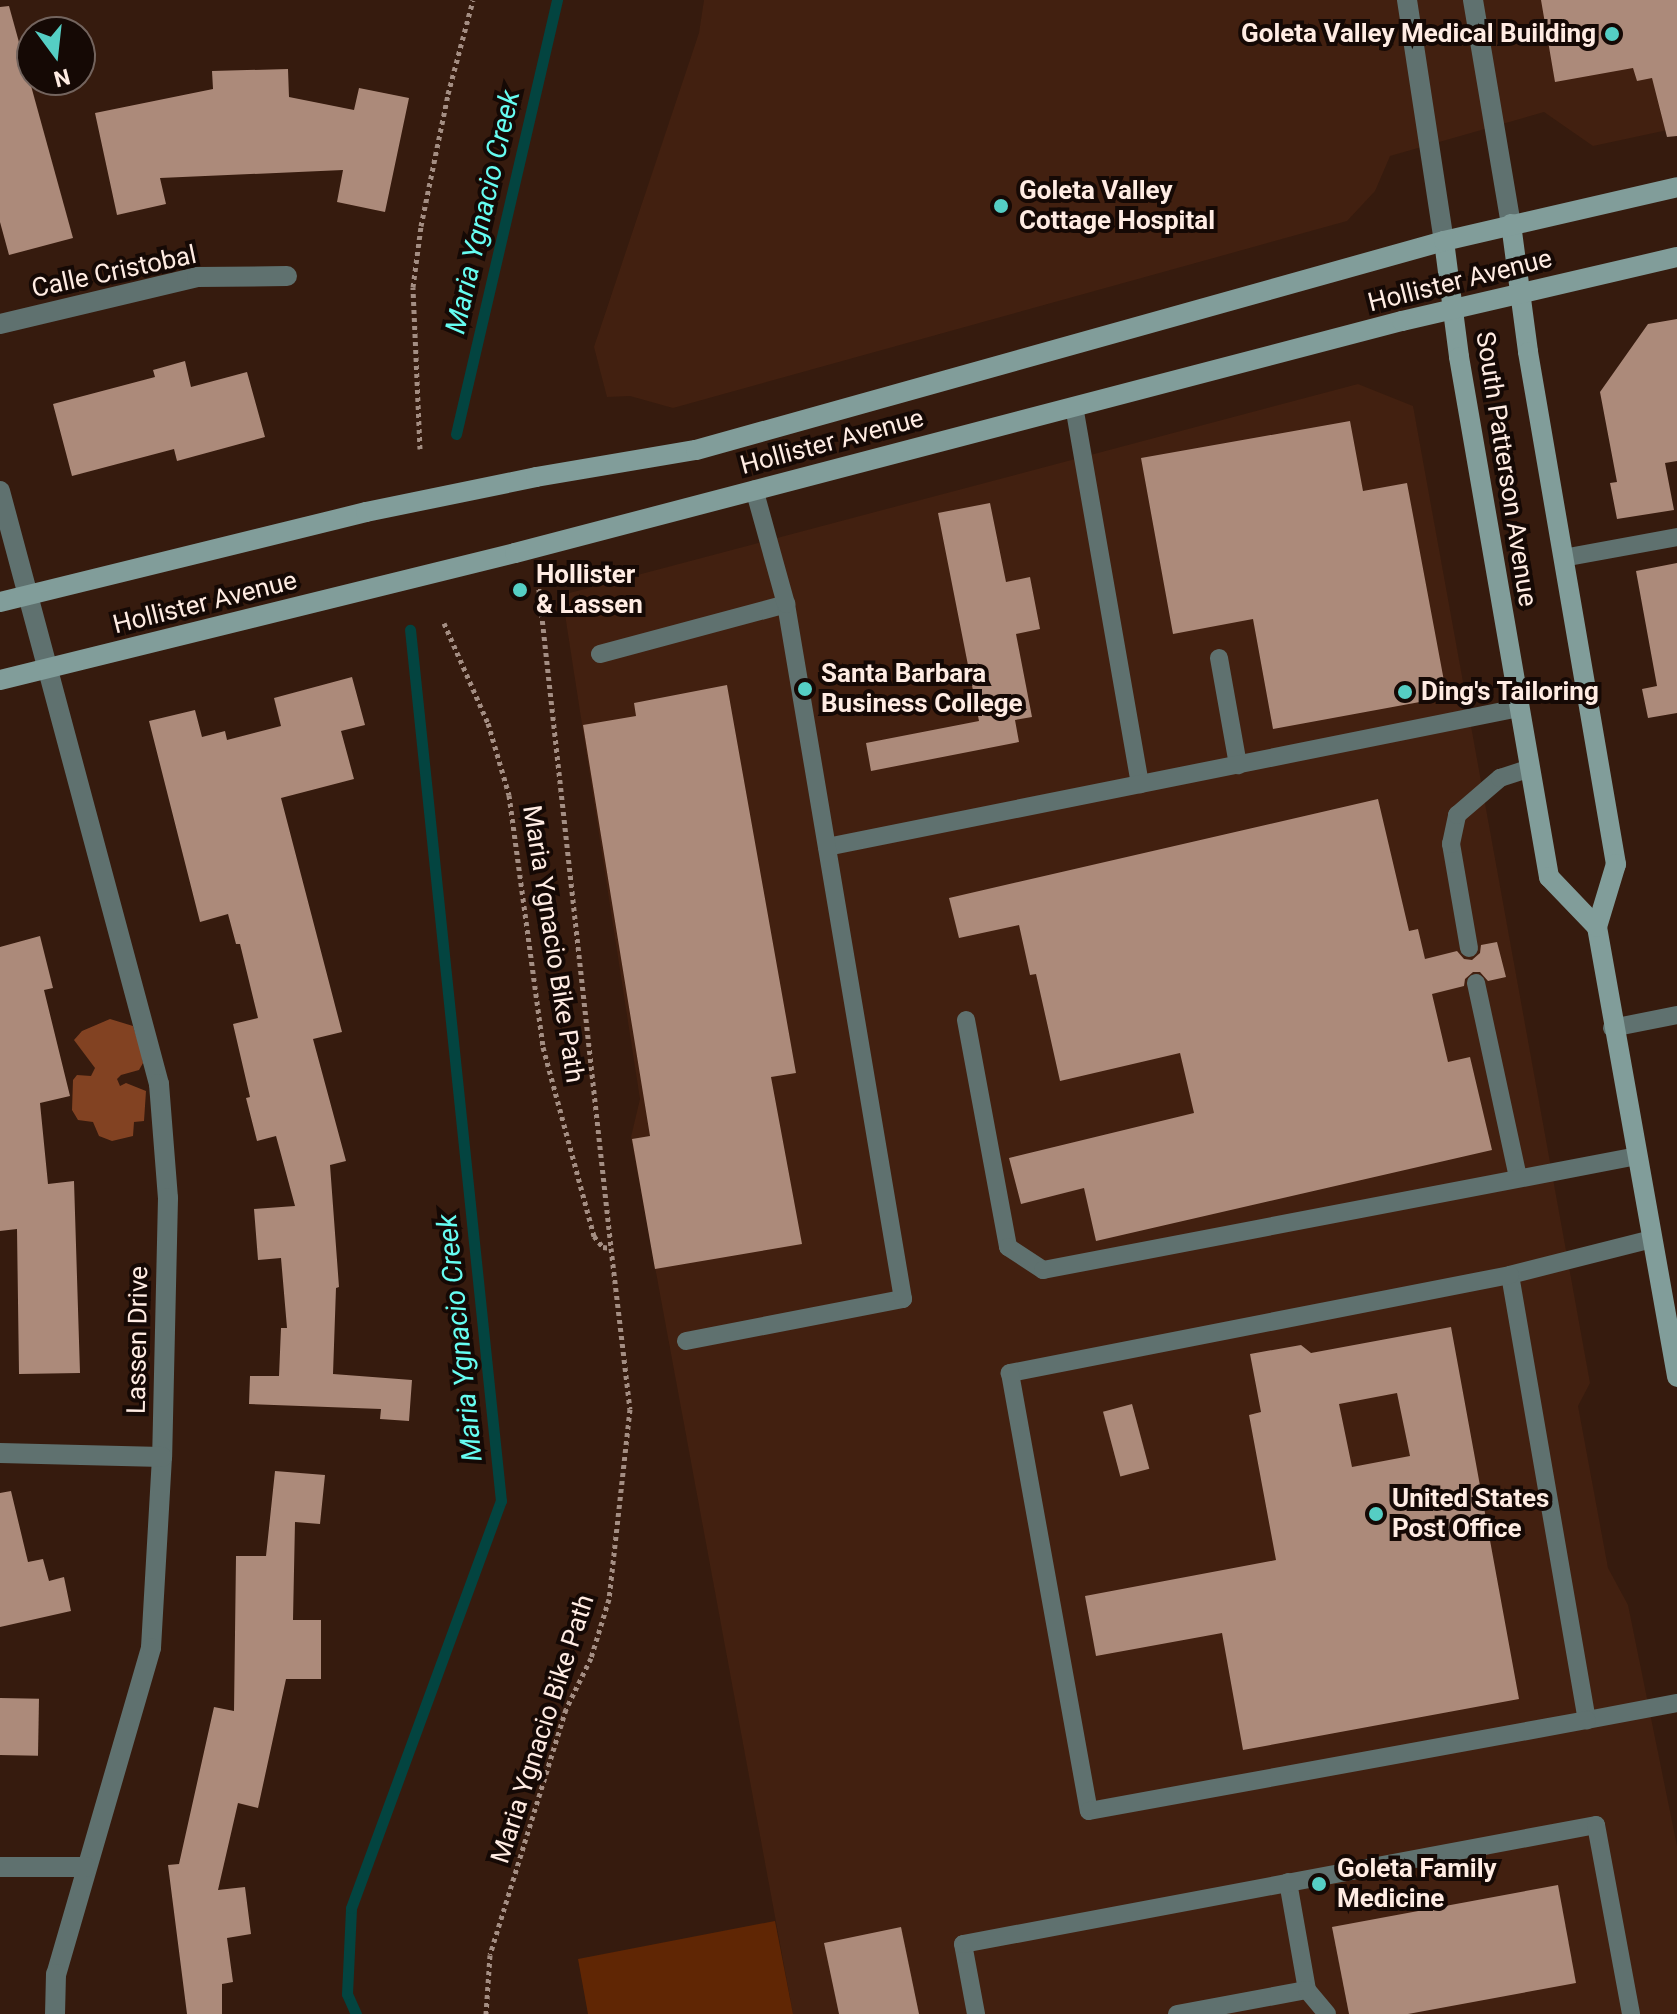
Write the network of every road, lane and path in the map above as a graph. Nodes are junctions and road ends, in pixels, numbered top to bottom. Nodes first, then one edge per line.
1 (473, 0) edge
2 (1407, 0) edge
3 (1473, 0) edge
4 (1677, 187) edge
5 (1511, 224) junction
6 (1444, 241) junction
7 (1677, 257) edge
8 (287, 276) dead end
9 (1520, 292) junction
10 (1454, 308) junction
11 (0, 324) edge
12 (1074, 406) junction
13 (420, 449) dead end
14 (754, 489) junction
15 (0, 491) edge
16 (1677, 537) edge
17 (1563, 558) junction
18 (538, 581) dead end
19 (30, 594) junction
20 (0, 602) edge
21 (786, 604) junction
22 (444, 623) dead end
23 (600, 654) dead end
24 (1219, 658) dead end
25 (49, 668) junction
26 (0, 680) edge
27 (1519, 708) junction
28 (1238, 765) junction
29 (1530, 768) junction
30 (1140, 784) junction
31 (827, 847) junction
32 (1597, 927) junction
33 (1469, 948) dead end
34 (1476, 983) dead end
35 (1677, 1015) edge
36 (966, 1020) dead end
37 (1612, 1028) junction
38 (1637, 1156) junction
39 (1518, 1178) junction
40 (1652, 1239) junction
41 (611, 1248) junction
42 (1510, 1275) junction
43 (686, 1341) dead end
44 (1677, 1377) edge
45 (0, 1453) edge
46 (162, 1457) junction
47 (1677, 1703) edge
48 (1587, 1720) junction
49 (0, 1867) edge
50 (86, 1867) junction
51 (1288, 1882) junction
52 (1307, 1990) junction
53 (55, 2014) edge
54 (486, 2014) edge
55 (976, 2014) edge
56 (1177, 2014) edge
57 (1327, 2014) edge
58 (1631, 2014) edge

1 - 13 path
2 - 6 street, South Patterson Avenue
3 - 5 street, South Patterson Avenue
4 - 5 main road, Hollister Avenue
5 - 6 main road, Hollister Avenue
5 - 9 main road, South Patterson Avenue
6 - 10 main road, South Patterson Avenue
6 - 19 main road, Hollister Avenue
7 - 9 main road, Hollister Avenue
8 - 11 street, Calle Cristobal
9 - 10 main road, Hollister Avenue
9 - 17 main road, South Patterson Avenue
10 - 12 main road, Hollister Avenue
10 - 27 main road, South Patterson Avenue
12 - 14 main road, Hollister Avenue
12 - 30 lane
14 - 21 lane
14 - 25 main road, Hollister Avenue
15 - 19 street, Lassen Drive
16 - 17 lane
17 - 32 main road, South Patterson Avenue
18 - 41 path
19 - 20 main road, Hollister Avenue
19 - 25 street, Lassen Drive
21 - 23 lane
21 - 31 lane
22 - 41 path, Maria Ygnacio Bike Path
24 - 28 lane
25 - 26 main road, Hollister Avenue
25 - 46 street, Lassen Drive
27 - 28 lane
27 - 29 main road, South Patterson Avenue
28 - 30 lane
29 - 32 main road, South Patterson Avenue
29 - 33 lane
30 - 31 lane
31 - 43 lane
32 - 37 main road, South Patterson Avenue
34 - 39 lane
35 - 37 lane
36 - 39 lane
37 - 38 main road, South Patterson Avenue
38 - 39 lane
38 - 40 main road, South Patterson Avenue
40 - 42 lane
40 - 44 main road, South Patterson Avenue
41 - 54 path, Maria Ygnacio Bike Path
42 - 48 lane
42 - 48 lane
45 - 46 street
46 - 50 street, Lassen Drive
47 - 48 lane
49 - 50 street
50 - 53 street, Lassen Drive
51 - 52 lane
51 - 55 lane
51 - 58 lane
52 - 56 lane
52 - 57 lane

